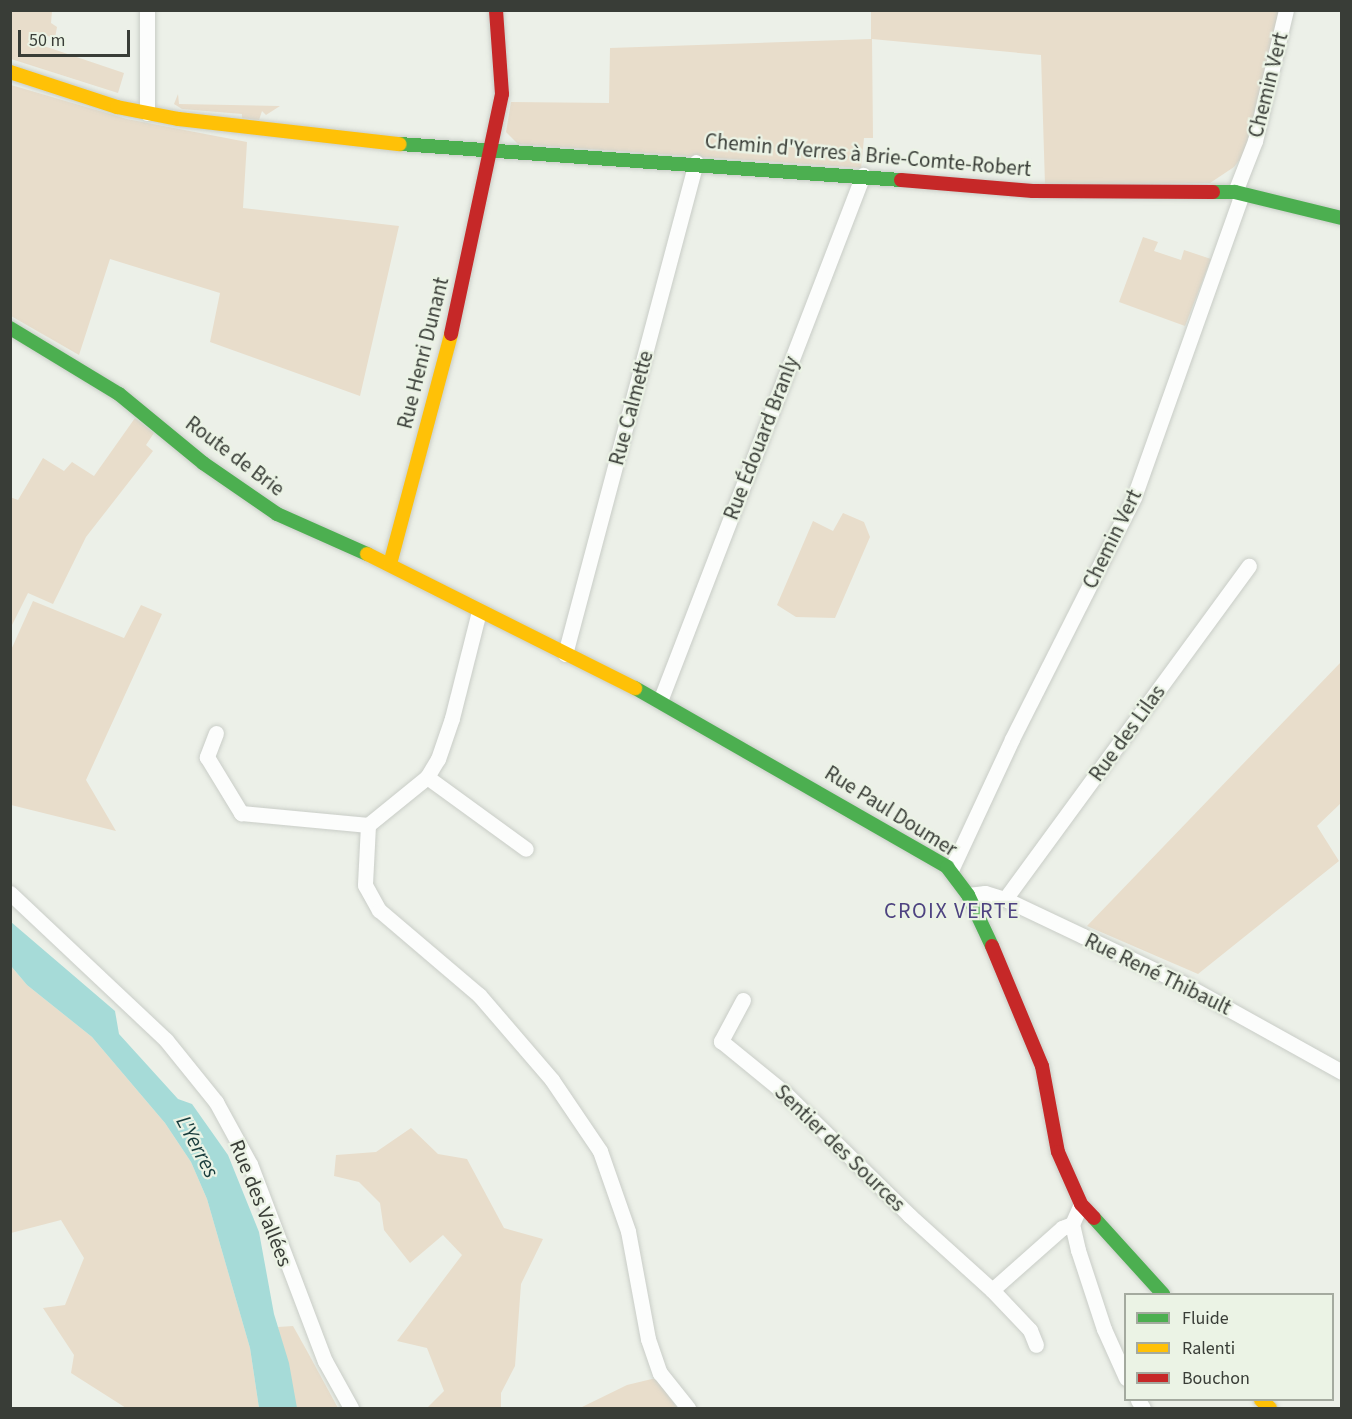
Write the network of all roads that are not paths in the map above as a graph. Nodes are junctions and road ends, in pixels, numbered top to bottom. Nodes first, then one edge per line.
1 (147, 10) edge
2 (496, 10) edge
3 (1286, 10) edge
4 (10, 72) edge
5 (147, 113) junction
6 (491, 151) junction
7 (696, 162) junction
8 (863, 175) junction
9 (1239, 193) junction
10 (1341, 219) edge
11 (10, 328) edge
12 (390, 564) junction
13 (1249, 566) dead end
14 (479, 611) junction
15 (565, 654) junction
16 (660, 700) junction
17 (216, 733) dead end
18 (427, 777) junction
19 (368, 825) junction
20 (526, 849) dead end
21 (951, 870) junction
22 (10, 893) edge
23 (968, 895) junction
24 (1005, 899) junction
25 (743, 1000) dead end
26 (1341, 1072) edge
27 (1081, 1204) junction
28 (1072, 1224) junction
29 (992, 1290) junction
30 (1162, 1293) edge
31 (1036, 1345) dead end
32 (1124, 1375) edge
33 (351, 1408) edge
34 (688, 1408) edge

1 - 5 street
2 - 6 street, Rue Henri Dunant
3 - 9 street, Chemin Vert
4 - 5 street, Chemin d'Yerres à Brie-Comte-Robert
5 - 6 street, Chemin d'Yerres à Brie-Comte-Robert
6 - 7 street, Chemin d'Yerres à Brie-Comte-Robert
6 - 12 street, Rue Henri Dunant
7 - 8 street, Chemin d'Yerres à Brie-Comte-Robert
7 - 15 street, Rue Calmette
8 - 9 street, Chemin d'Yerres à Brie-Comte-Robert
8 - 16 street, Rue Édouard Branly
9 - 10 street, Chemin d'Yerres à Brie-Comte-Robert
9 - 21 street, Chemin Vert
11 - 12 street, Route de Brie
12 - 14 street, Route de Brie
13 - 24 street, Rue des Lilas
14 - 15 street, Rue Paul Doumer
14 - 18 street
15 - 16 street, Rue Paul Doumer
16 - 21 street, Rue Paul Doumer
17 - 19 street
18 - 19 street
18 - 20 street
19 - 34 street
21 - 23 street, Rue Paul Doumer
22 - 33 street, Rue des Vallées
23 - 24 street, Rue René Thibault
23 - 27 street, Rue Paul Doumer
24 - 26 street, Rue René Thibault
25 - 29 street, Sentier des Sources
27 - 28 street
27 - 30 street, Rue Paul Doumer
28 - 29 street
28 - 32 street
29 - 31 street, Sentier des Sources

